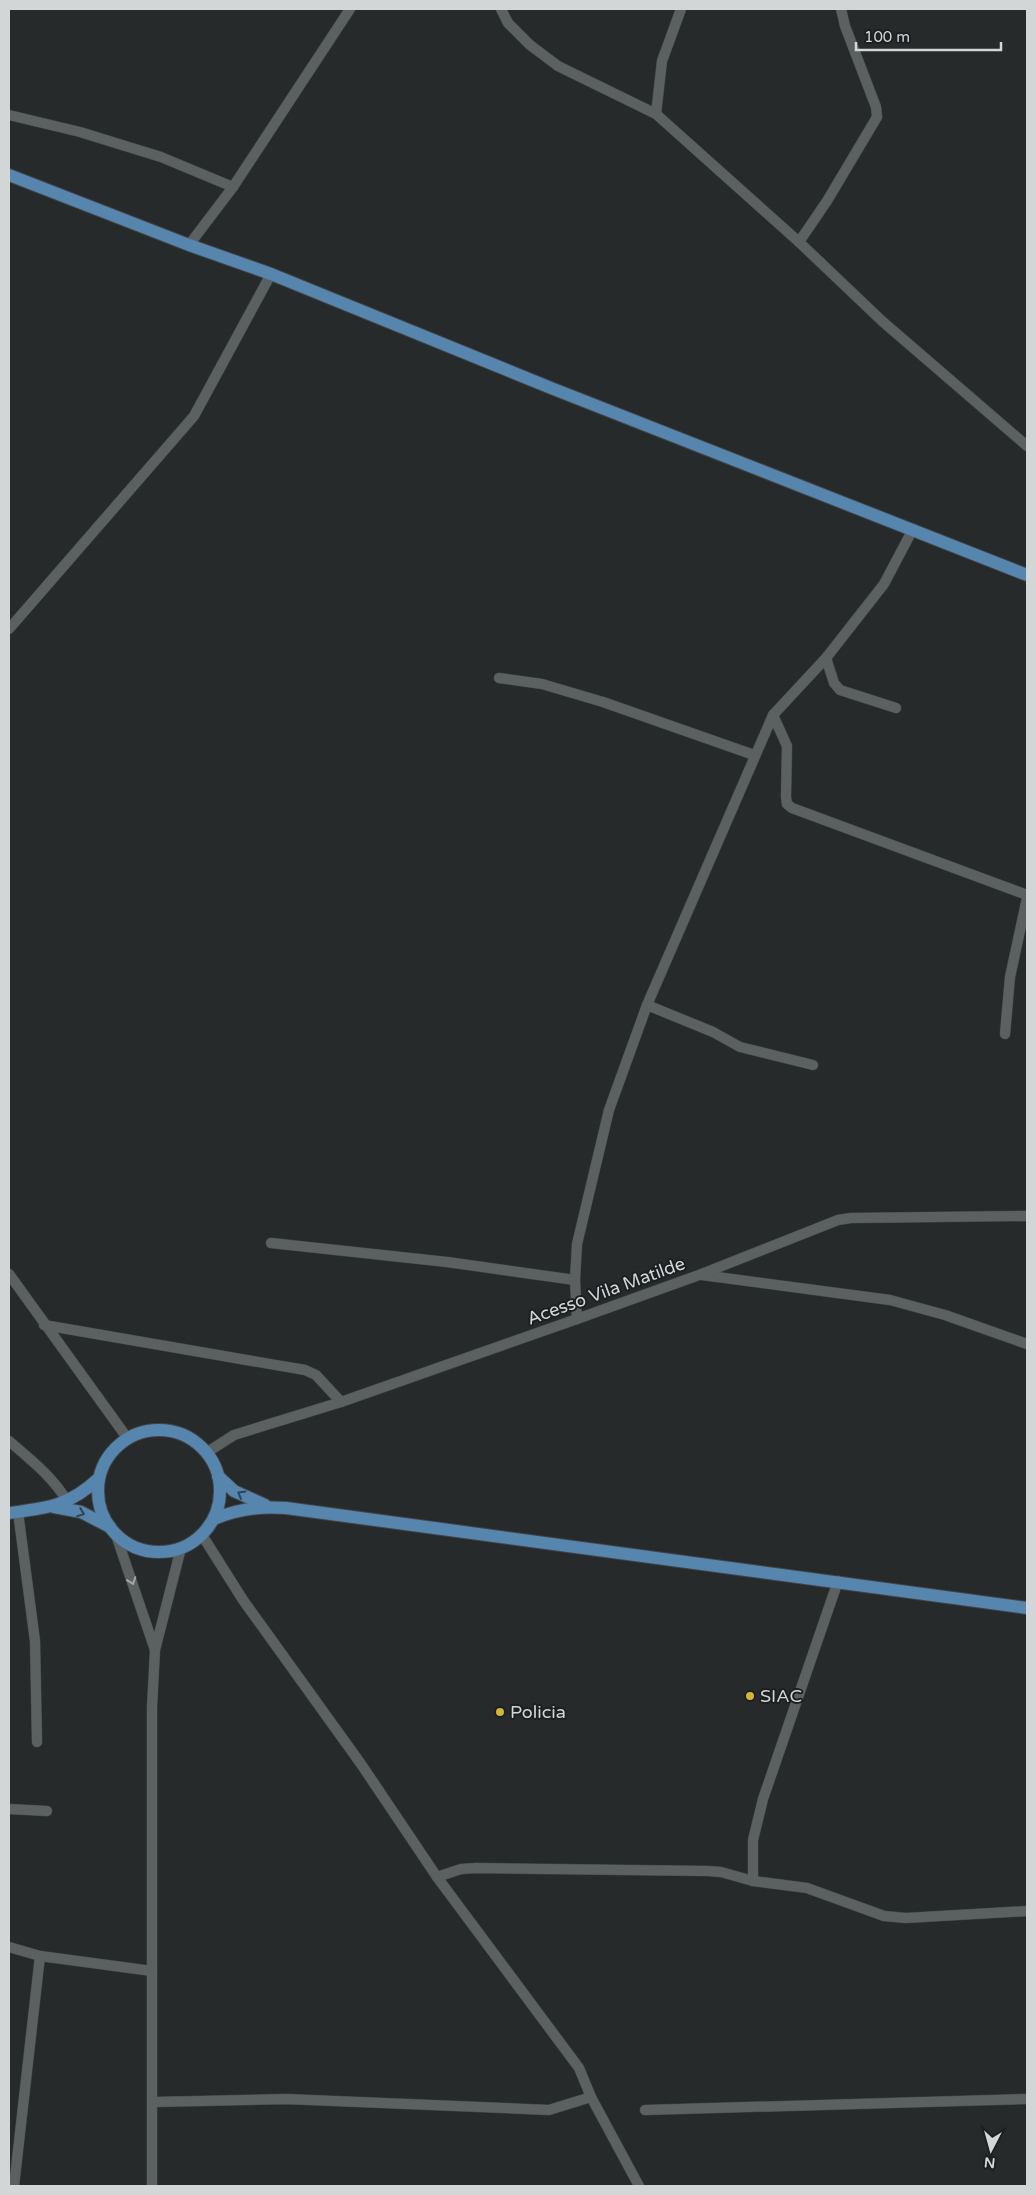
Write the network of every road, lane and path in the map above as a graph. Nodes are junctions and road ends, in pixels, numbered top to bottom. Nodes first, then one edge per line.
1 (350, 9) edge
2 (501, 9) edge
3 (681, 9) edge
4 (841, 9) edge
5 (656, 114) junction
6 (9, 115) edge
7 (9, 175) edge
8 (233, 186) junction
9 (799, 242) junction
10 (189, 245) junction
11 (271, 274) junction
12 (1027, 446) edge
13 (913, 529) junction
14 (1027, 574) edge
15 (9, 629) edge
16 (826, 658) junction
17 (499, 678) dead end
18 (896, 708) dead end
19 (773, 715) junction
20 (754, 756) junction
21 (1027, 896) edge
22 (647, 1005) junction
23 (1005, 1034) dead end
24 (813, 1065) dead end
25 (1027, 1216) edge
26 (271, 1243) dead end
27 (9, 1274) edge
28 (699, 1275) junction
29 (575, 1280) junction
30 (577, 1319) junction
31 (44, 1325) junction
32 (1027, 1344) edge
33 (341, 1402) junction
34 (128, 1439) junction
35 (9, 1441) edge
36 (206, 1453) junction
37 (218, 1476) junction
38 (98, 1479) junction
39 (67, 1501) junction
40 (268, 1506) junction
41 (49, 1507) junction
42 (13, 1513) edge
43 (214, 1519) junction
44 (114, 1532) junction
45 (202, 1535) junction
46 (181, 1548) junction
47 (838, 1582) junction
48 (1027, 1608) edge
49 (155, 1650) junction
50 (37, 1742) dead end
51 (9, 1809) edge
52 (47, 1810) dead end
53 (437, 1877) junction
54 (753, 1881) junction
55 (1027, 1910) edge
56 (9, 1947) edge
57 (40, 1956) junction
58 (152, 1971) junction
59 (591, 2097) junction
60 (1027, 2099) edge
61 (154, 2102) junction
62 (645, 2110) dead end
63 (14, 2186) edge
64 (152, 2186) edge
65 (639, 2186) edge

1 - 8 street
2 - 5 street
3 - 5 street
4 - 9 street
5 - 9 street
6 - 8 street
7 - 10 main road
8 - 10 street
9 - 12 street
10 - 11 main road
11 - 13 main road
11 - 15 street
13 - 14 main road
13 - 16 street
16 - 18 street
16 - 19 street
17 - 20 street
19 - 20 street
19 - 21 street
20 - 22 street
21 - 23 street
22 - 24 street
22 - 29 street
25 - 28 street, Acesso Vila Matilde
26 - 29 street
27 - 31 street
28 - 30 street, Acesso Vila Matilde
28 - 32 street
29 - 30 street
30 - 33 street, Acesso Vila Matilde
31 - 33 street
31 - 34 street
33 - 36 street, Acesso Vila Matilde
34 - 36 main road
34 - 38 main road
35 - 39 street
36 - 37 main road
40 -> 37 main road
37 - 43 main road
38 - 39 main road
38 - 44 main road
39 - 41 main road
40 - 43 main road
40 - 47 main road
41 - 42 main road
41 -> 44 main road
42 - 50 street
43 - 45 main road
44 - 46 main road
44 -> 49 street
45 - 46 main road
45 - 53 street
46 - 49 street
47 - 48 main road
47 - 54 street
49 - 58 street
51 - 52 street
53 - 54 street
53 - 59 street
54 - 55 street
56 - 57 street
57 - 58 street
57 - 63 street
58 - 61 street
59 - 61 street
59 - 65 street
60 - 62 street
61 - 64 street

